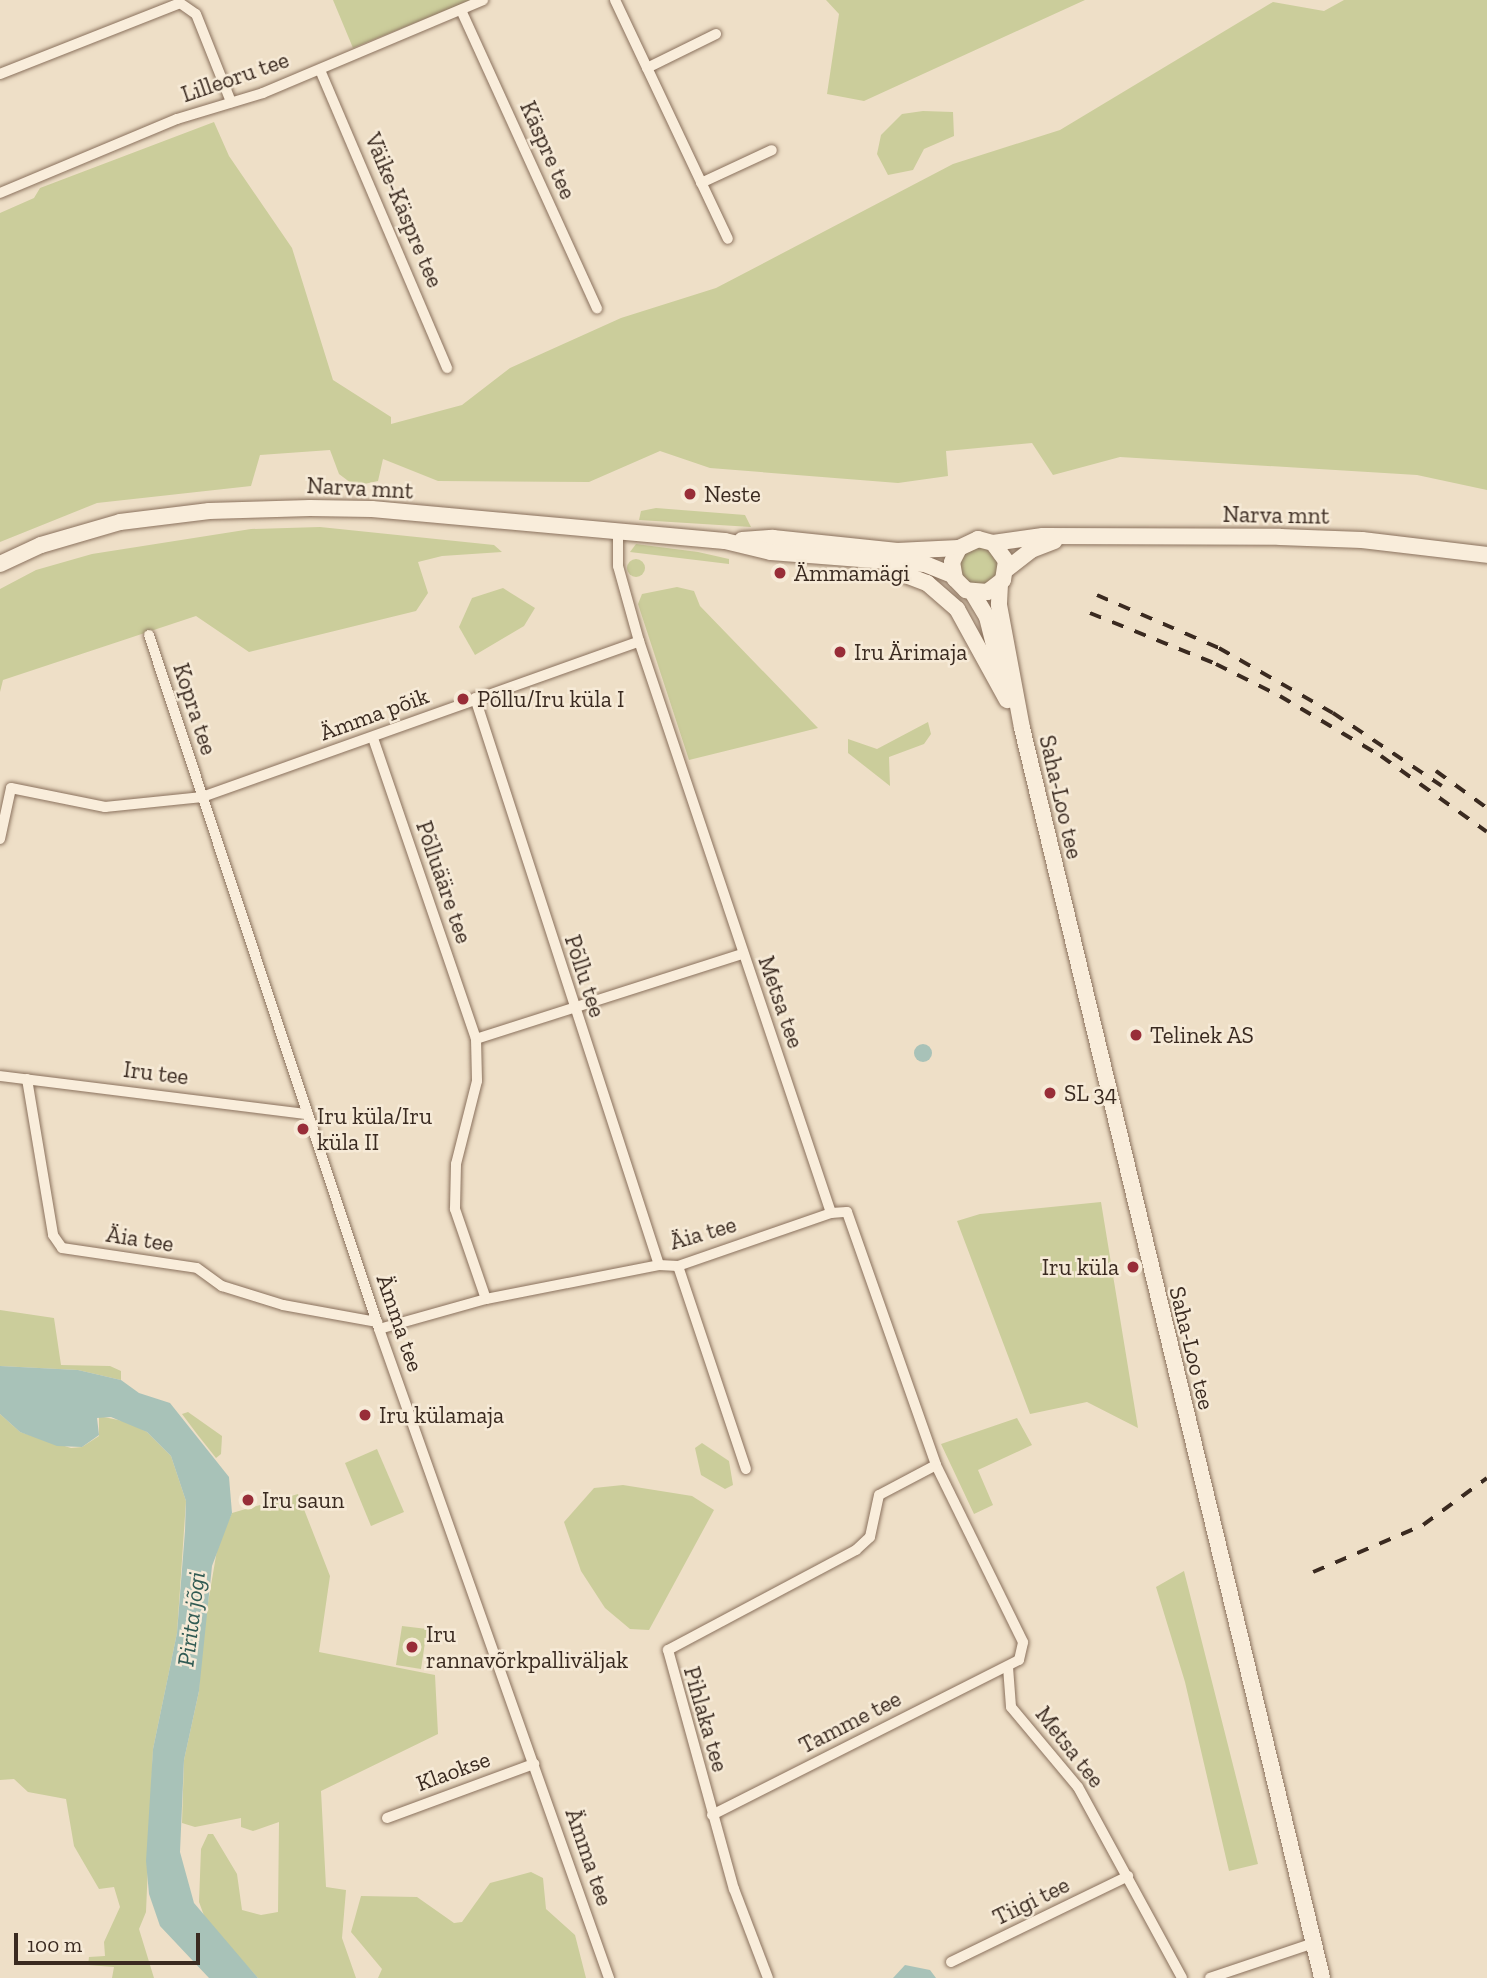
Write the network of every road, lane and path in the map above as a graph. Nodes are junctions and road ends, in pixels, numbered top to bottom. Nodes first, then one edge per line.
1 (483, 0) edge
2 (615, 0) edge
3 (461, 10) junction
4 (716, 33) dead end
5 (647, 68) junction
6 (320, 70) junction
7 (0, 74) edge
8 (231, 102) junction
9 (772, 150) dead end
10 (701, 183) junction
11 (0, 193) edge
12 (728, 239) dead end
13 (597, 309) dead end
14 (447, 368) dead end
15 (618, 531) junction
16 (1063, 538) junction
17 (725, 541) junction
18 (993, 542) junction
19 (959, 548) junction
20 (1487, 555) edge
21 (823, 557) junction
22 (0, 564) edge
23 (1007, 569) junction
24 (954, 576) junction
25 (1000, 584) junction
26 (972, 593) junction
27 (149, 635) dead end
28 (639, 641) junction
29 (475, 698) junction
30 (1007, 700) junction
31 (1021, 728) junction
32 (373, 738) junction
33 (202, 797) junction
34 (0, 839) edge
35 (743, 954) junction
36 (573, 1007) junction
37 (476, 1039) junction
38 (0, 1076) edge
39 (27, 1079) junction
40 (307, 1114) junction
41 (831, 1213) junction
42 (659, 1265) junction
43 (678, 1266) junction
44 (486, 1299) junction
45 (378, 1325) junction
46 (936, 1465) junction
47 (746, 1469) dead end
48 (1008, 1667) junction
49 (534, 1764) junction
50 (712, 1815) junction
51 (387, 1818) dead end
52 (1128, 1876) junction
53 (1314, 1943) junction
54 (951, 1962) dead end
55 (609, 1978) edge
56 (768, 1978) edge
57 (1182, 1978) edge
58 (1210, 1978) edge
59 (1322, 1978) edge

1 - 3 street, Lilleoru tee
2 - 5 street
3 - 6 street, Lilleoru tee
3 - 13 street, Käspre tee
4 - 5 street
5 - 10 street
6 - 8 street, Lilleoru tee
6 - 14 street, Väike-Käspre tee
7 - 8 street
8 - 11 street, Lilleoru tee
9 - 10 street
10 - 12 street
15 - 17 main road, Narva mnt
15 - 22 main road, Narva mnt
15 - 28 street, Metsa tee
16 - 18 main road, Narva mnt
16 - 20 main road, Narva mnt
16 - 23 main road, Narva mnt
17 - 19 main road, Narva mnt
17 - 21 main road, Narva mnt
18 - 19 main road, Narva mnt
18 - 23 main road
19 - 24 main road
21 - 24 main road, Narva mnt
21 - 30 main road
23 - 25 main road, Narva mnt
24 - 26 main road, Narva mnt
25 - 26 main road
25 - 31 main road, Saha-Loo tee
26 - 30 main road, Saha-Loo tee
27 - 33 street, Kopra tee
28 - 29 street, Ämma põik
28 - 35 street, Metsa tee
29 - 32 street, Ämma põik
29 - 36 street, Põllu tee
30 - 31 main road, Saha-Loo tee
31 - 53 main road, Saha-Loo tee
32 - 33 street, Ämma põik
32 - 37 street, Põlluääre tee
33 - 34 street, Ämma põik
33 - 40 street, Ämma tee
35 - 36 street
35 - 41 street, Metsa tee
36 - 37 street
36 - 42 street, Põllu tee
37 - 44 street, Põlluääre tee
38 - 39 street, Iru tee
39 - 40 street, Iru tee
39 - 45 street, Äia tee
40 - 45 street, Ämma tee
41 - 43 street, Äia tee
41 - 46 street, Metsa tee
42 - 43 street, Äia tee
42 - 44 street, Äia tee
43 - 47 street
44 - 45 street, Äia tee
45 - 49 street, Ämma tee
46 - 48 street, Metsa tee
46 - 50 street, Pihlaka tee
48 - 50 street, Tamme tee
48 - 52 street, Metsa tee
49 - 51 street, Klaokse
49 - 55 street, Ämma tee
50 - 56 street, Pihlaka tee
52 - 54 street, Tiigi tee
52 - 57 street, Metsa tee
53 - 58 street
53 - 59 main road, Saha-Loo tee

